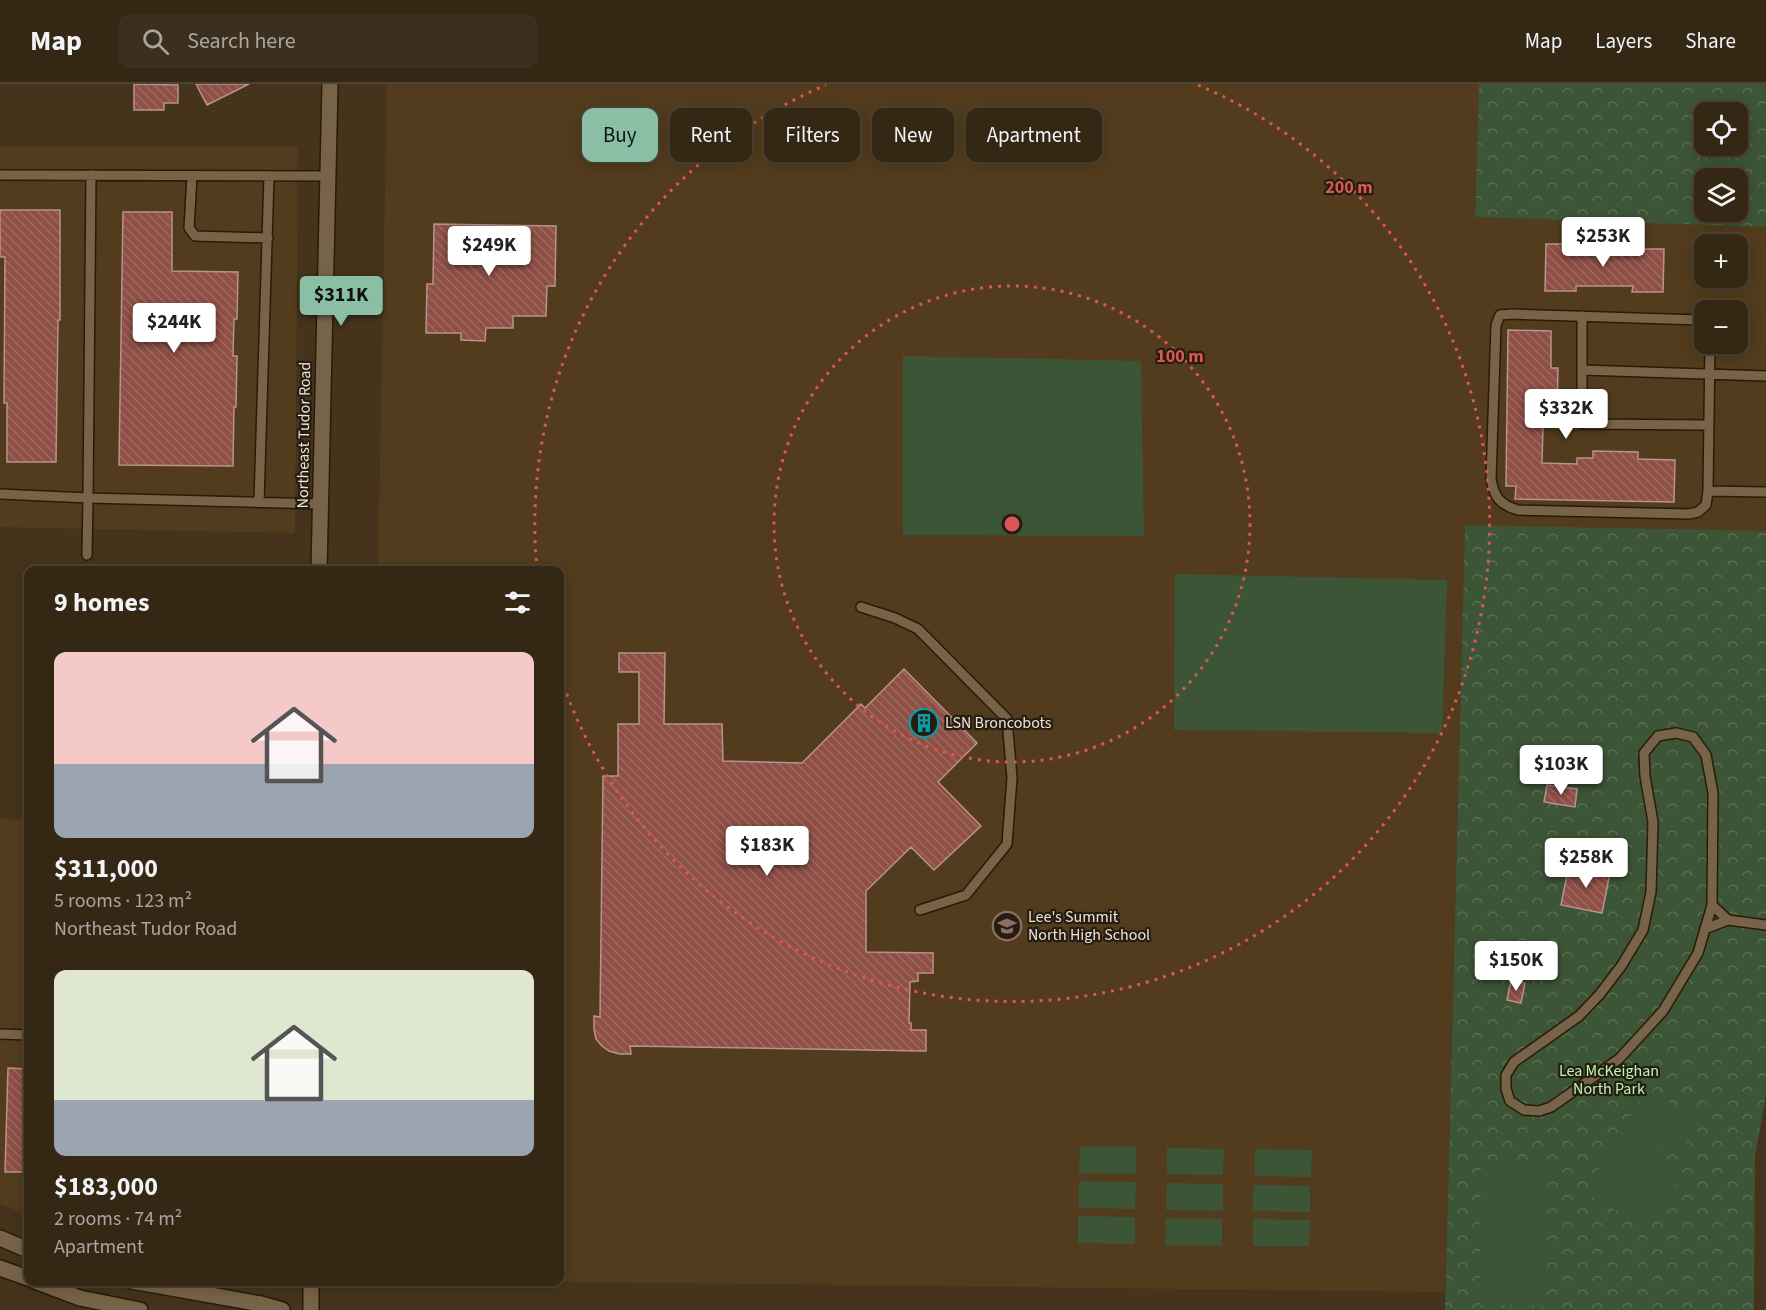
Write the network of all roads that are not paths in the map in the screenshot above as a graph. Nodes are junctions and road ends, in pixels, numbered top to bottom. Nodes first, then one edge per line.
1 (330, 84) edge
2 (0, 175) edge
3 (91, 175) junction
4 (192, 176) junction
5 (270, 176) junction
6 (328, 176) junction
7 (268, 238) junction
8 (1582, 316) junction
9 (1694, 320) edge
10 (1710, 354) edge
11 (1582, 370) junction
12 (1709, 374) junction
13 (1766, 376) edge
14 (1709, 425) junction
15 (1708, 490) junction
16 (1766, 492) edge
17 (0, 494) edge
18 (88, 498) junction
19 (259, 502) junction
20 (320, 504) junction
21 (87, 555) dead end
22 (319, 566) edge
23 (861, 607) dead end
24 (1712, 905) junction
25 (920, 910) dead end
26 (1728, 920) junction
27 (1766, 925) edge
28 (1705, 929) junction
29 (0, 1034) edge
30 (24, 1035) edge
31 (0, 1238) edge
32 (24, 1248) edge
33 (0, 1268) edge
34 (24, 1277) edge
35 (48, 1286) edge
36 (160, 1286) edge
37 (311, 1286) edge
38 (140, 1310) edge
39 (282, 1310) edge
40 (311, 1310) edge

1 - 6 street, Northeast Tudor Road
2 - 3 lane
3 - 4 lane
3 - 18 lane
4 - 5 lane
4 - 7 lane
5 - 6 lane
5 - 7 lane
6 - 20 street, Northeast Tudor Road
7 - 19 lane
8 - 9 lane
8 - 11 lane
8 - 15 lane
10 - 12 lane
11 - 12 lane
11 - 14 lane
12 - 13 lane
12 - 14 lane
14 - 15 lane
15 - 16 lane
17 - 18 lane
18 - 19 lane
18 - 21 lane
19 - 20 lane
20 - 22 street, Northeast Tudor Road
23 - 25 lane
24 - 26 lane
24 - 28 lane
24 - 28 lane
26 - 27 lane
26 - 28 lane
29 - 30 lane
31 - 32 street
33 - 34 street
35 - 38 street
36 - 39 street
37 - 40 street

